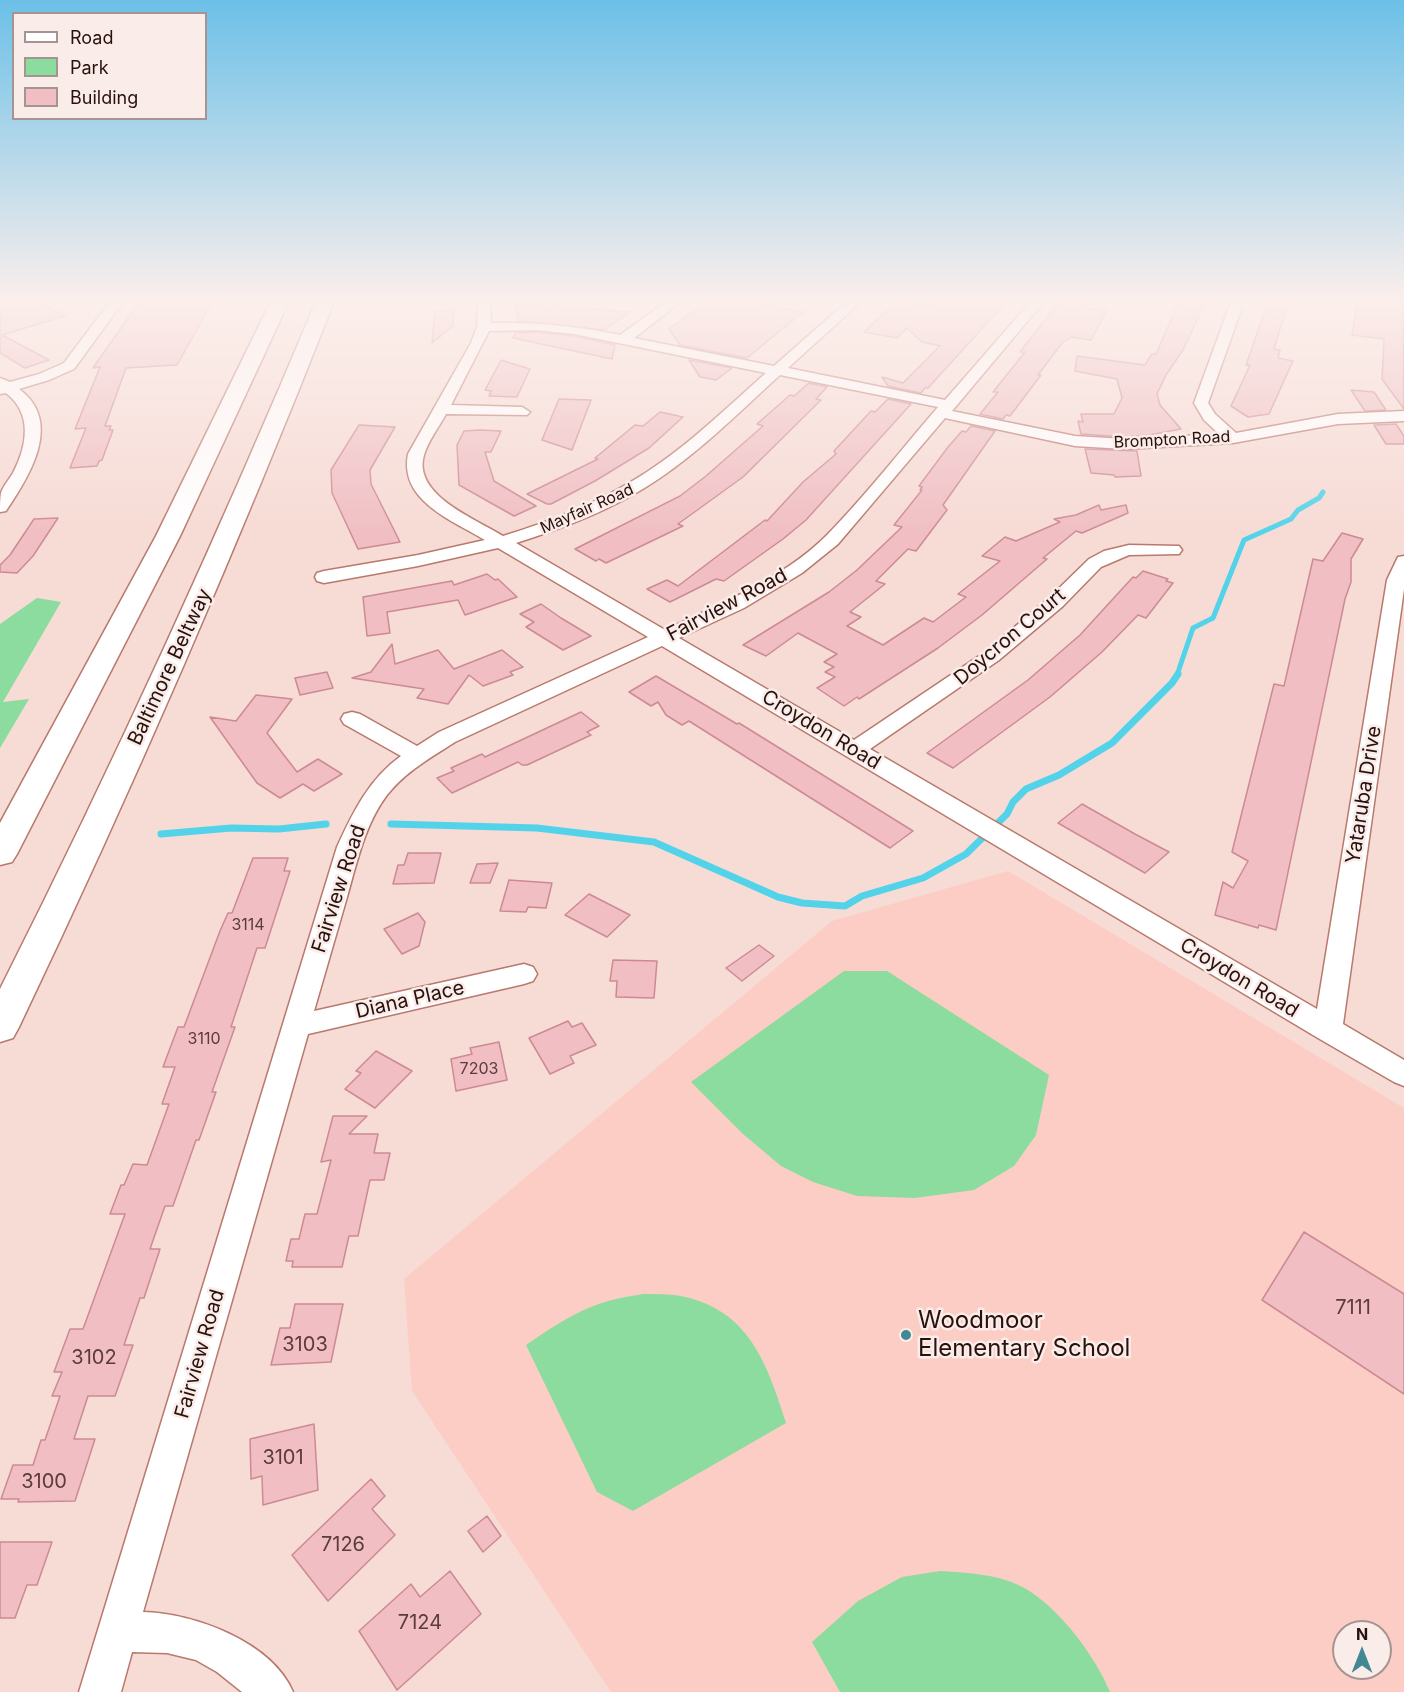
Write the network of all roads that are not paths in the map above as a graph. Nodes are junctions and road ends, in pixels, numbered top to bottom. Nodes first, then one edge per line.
1 (40, 378) edge
2 (243, 378) edge
3 (294, 378) edge
4 (458, 378) edge
5 (768, 378) edge
6 (807, 378) edge
7 (973, 378) edge
8 (1210, 378) edge
9 (3, 387) edge
10 (0, 402) edge
11 (441, 409) junction
12 (946, 409) junction
13 (522, 412) dead end
14 (1404, 416) edge
15 (32, 432) junction
16 (1233, 438) junction
17 (0, 507) edge
18 (503, 542) junction
19 (1173, 550) dead end
20 (1404, 561) edge
21 (324, 577) dead end
22 (666, 638) junction
23 (352, 719) dead end
24 (854, 750) junction
25 (417, 756) junction
26 (0, 854) edge
27 (524, 974) dead end
28 (296, 1026) junction
29 (0, 1027) edge
30 (1328, 1030) junction
31 (1404, 1074) edge
32 (118, 1631) junction
33 (100, 1692) edge
34 (272, 1692) edge

1 - 9 street
2 - 26 highway
3 - 29 highway, Baltimore Beltway
4 - 11 street, Croydon Road
5 - 18 street, Mayfair Road
6 - 12 street, Brompton Road
7 - 12 street, Fairview Road
8 - 16 street
9 - 15 street
10 - 15 street
11 - 13 street
11 - 18 street, Croydon Road
12 - 16 street, Brompton Road
12 - 22 street, Fairview Road
14 - 16 street, Brompton Road
15 - 17 street
18 - 21 street, Mayfair Road
18 - 22 street, Croydon Road
19 - 24 street, Doycron Court
20 - 30 street, Yataruba Drive
22 - 24 street, Croydon Road
22 - 25 street, Fairview Road
23 - 25 street
24 - 30 street, Croydon Road
25 - 28 street, Fairview Road
27 - 28 street, Diana Place
28 - 32 street, Fairview Road
30 - 31 street, Croydon Road
32 - 33 street, Fairview Road
32 - 34 street

